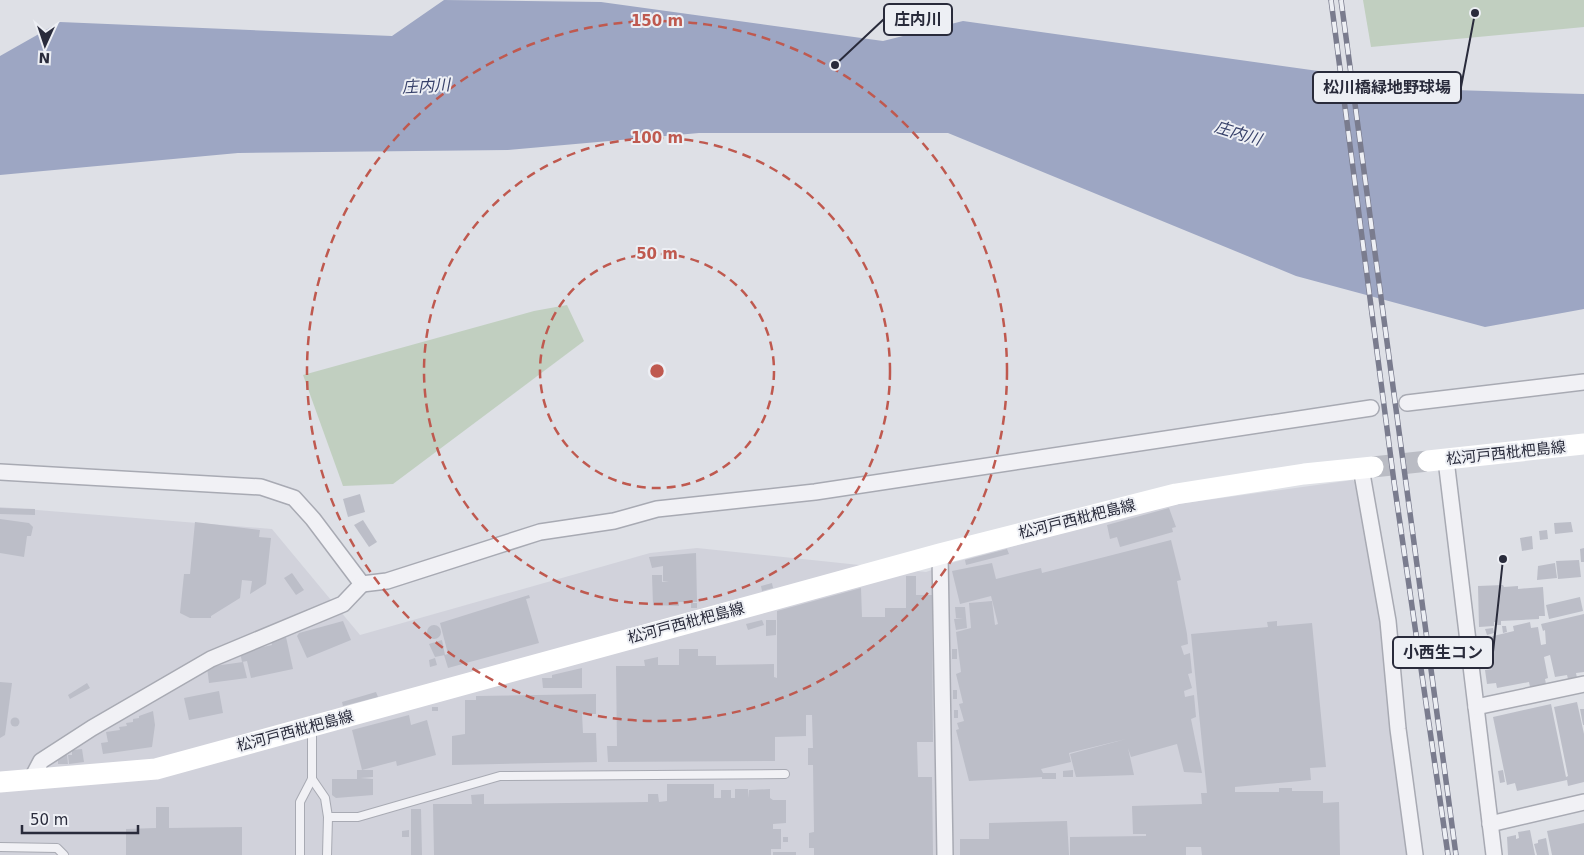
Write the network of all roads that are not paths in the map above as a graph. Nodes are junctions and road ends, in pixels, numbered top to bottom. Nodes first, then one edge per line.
1 (1584, 382) edge
2 (1407, 403) dead end
3 (1370, 408) dead end
4 (1584, 444) edge
5 (1437, 460) joint
6 (1367, 468) joint
7 (0, 472) edge
8 (940, 554) junction
9 (362, 584) junction
10 (1584, 684) edge
11 (1476, 707) junction
12 (312, 726) junction
13 (785, 774) dead end
14 (31, 780) junction
15 (312, 780) junction
16 (0, 782) edge
17 (1584, 802) edge
18 (328, 817) junction
19 (1490, 824) junction
20 (0, 848) edge
21 (64, 855) edge
22 (300, 855) edge
23 (327, 855) edge
24 (945, 855) edge
25 (1415, 855) edge
26 (1494, 855) edge

1 - 2 street
3 - 9 street
4 - 5 main road, 松河戸西枇杷島線
5 - 11 street
6 - 8 main road, 松河戸西枇杷島線
6 - 25 street
7 - 9 street
8 - 12 main road, 松河戸西枇杷島線
8 - 24 street
9 - 14 street
10 - 11 street
11 - 19 street
12 - 14 main road, 松河戸西枇杷島線
12 - 15 lane
13 - 18 lane
14 - 16 main road, 松河戸西枇杷島線
15 - 18 lane
15 - 22 lane
17 - 19 street
18 - 23 lane
19 - 26 street
20 - 21 lane

